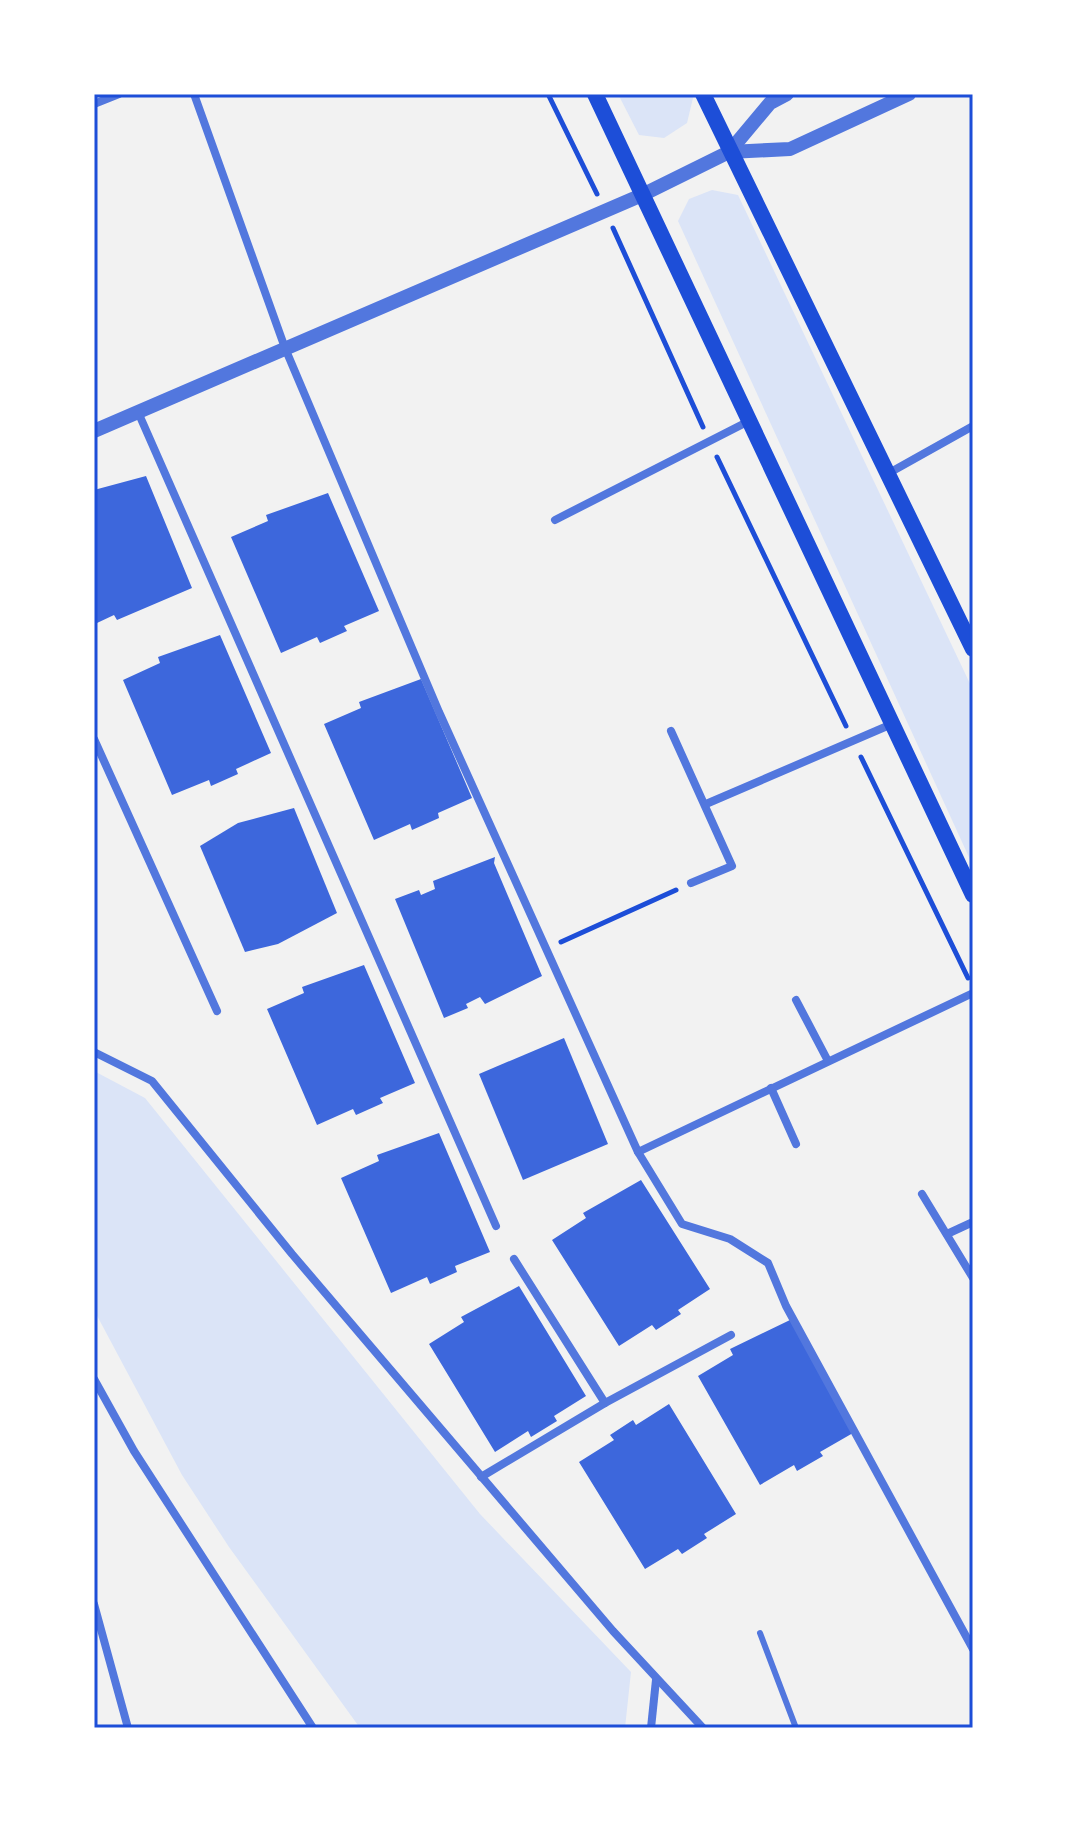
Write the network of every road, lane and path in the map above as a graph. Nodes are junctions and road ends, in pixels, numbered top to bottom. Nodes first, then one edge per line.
1 (119, 94) edge
2 (194, 94) edge
3 (548, 94) edge
4 (595, 94) edge
5 (703, 94) edge
6 (787, 94) edge
7 (909, 94) edge
8 (94, 104) edge
9 (729, 152) junction
10 (642, 195) junction
11 (605, 210) junction
12 (285, 348) junction
13 (138, 412) junction
14 (749, 421) junction
15 (973, 426) edge
16 (94, 431) edge
17 (709, 441) junction
18 (889, 473) junction
19 (555, 520) dead end
20 (973, 649) edge
21 (892, 724) junction
22 (671, 731) dead end
23 (94, 739) edge
24 (853, 741) junction
25 (706, 804) junction
26 (691, 883) joint
27 (973, 895) edge
28 (545, 950) junction
29 (973, 991) edge
30 (796, 1000) dead end
31 (217, 1011) dead end
32 (94, 1052) edge
33 (828, 1061) junction
34 (771, 1088) junction
35 (796, 1144) dead end
36 (638, 1152) junction
37 (922, 1194) dead end
38 (973, 1222) edge
39 (496, 1226) dead end
40 (947, 1234) junction
41 (514, 1259) dead end
42 (973, 1278) edge
43 (731, 1335) dead end
44 (94, 1379) edge
45 (605, 1403) junction
46 (481, 1477) junction
47 (94, 1604) edge
48 (760, 1633) dead end
49 (973, 1649) edge
50 (656, 1680) junction
51 (128, 1728) edge
52 (313, 1728) edge
53 (651, 1728) edge
54 (703, 1728) edge
55 (796, 1728) edge

1 - 8 street
2 - 12 street
3 - 11 path
4 - 10 main road
5 - 9 main road
6 - 9 street
7 - 9 street
9 - 10 street
9 - 18 main road
10 - 11 street
10 - 14 main road
11 - 12 street
11 - 17 path
12 - 13 street
12 - 28 street
13 - 16 street
13 - 39 street
14 - 17 street
14 - 21 main road
15 - 18 street
17 - 19 street
17 - 24 path
18 - 20 main road
21 - 24 street
21 - 27 main road
22 - 25 street
23 - 31 street
24 - 25 street
24 - 29 path
25 - 26 street
26 - 28 path
28 - 36 street
29 - 33 street
30 - 33 street
32 - 46 street
33 - 34 street
34 - 35 street
34 - 36 street
36 - 49 street
37 - 40 street
38 - 40 street
40 - 42 street
41 - 45 street
43 - 45 street
44 - 52 street
45 - 46 street
46 - 50 street
47 - 51 street
48 - 55 lane
50 - 53 street
50 - 54 street

